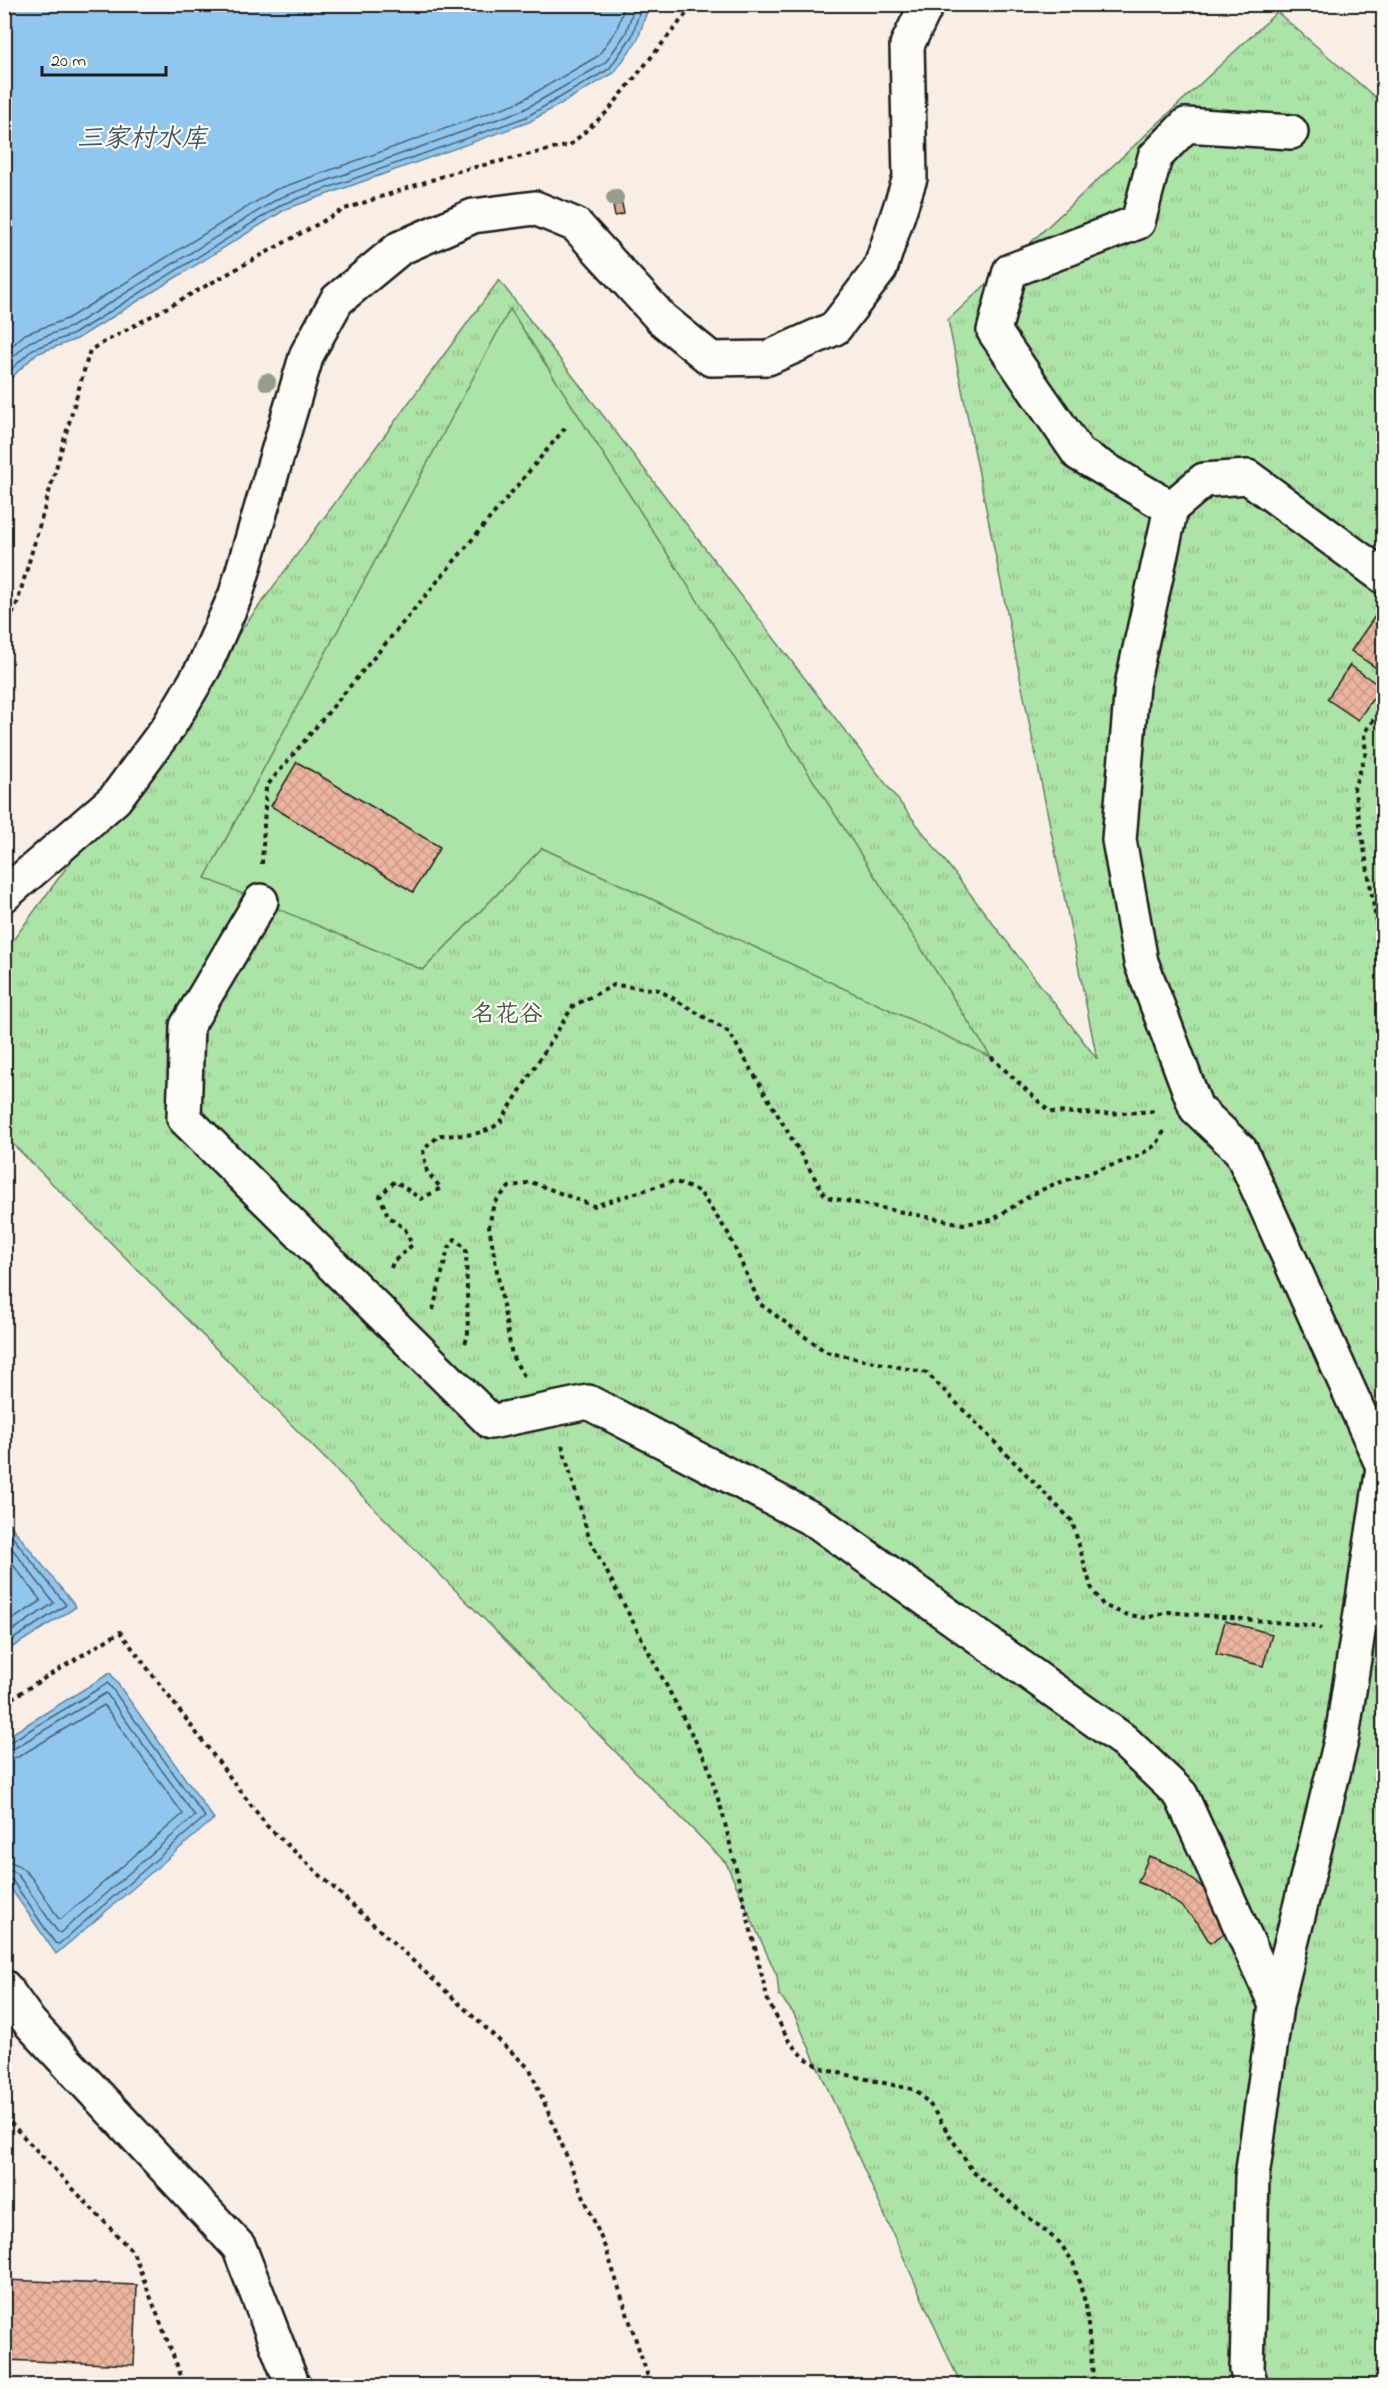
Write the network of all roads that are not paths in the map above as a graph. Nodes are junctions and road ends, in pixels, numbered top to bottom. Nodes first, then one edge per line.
1 (927, 4) edge
2 (1291, 132) dead end
3 (1171, 508) junction
4 (1383, 577) edge
5 (4, 895) edge
6 (261, 901) road end
7 (1383, 1462) edge
8 (4, 1987) edge
9 (1276, 2005) junction
10 (293, 2385) edge
11 (1251, 2385) edge

1 - 5 street
2 - 3 street
3 - 4 street
3 - 7 street
6 - 9 street
7 - 9 street
8 - 10 street
9 - 11 street

